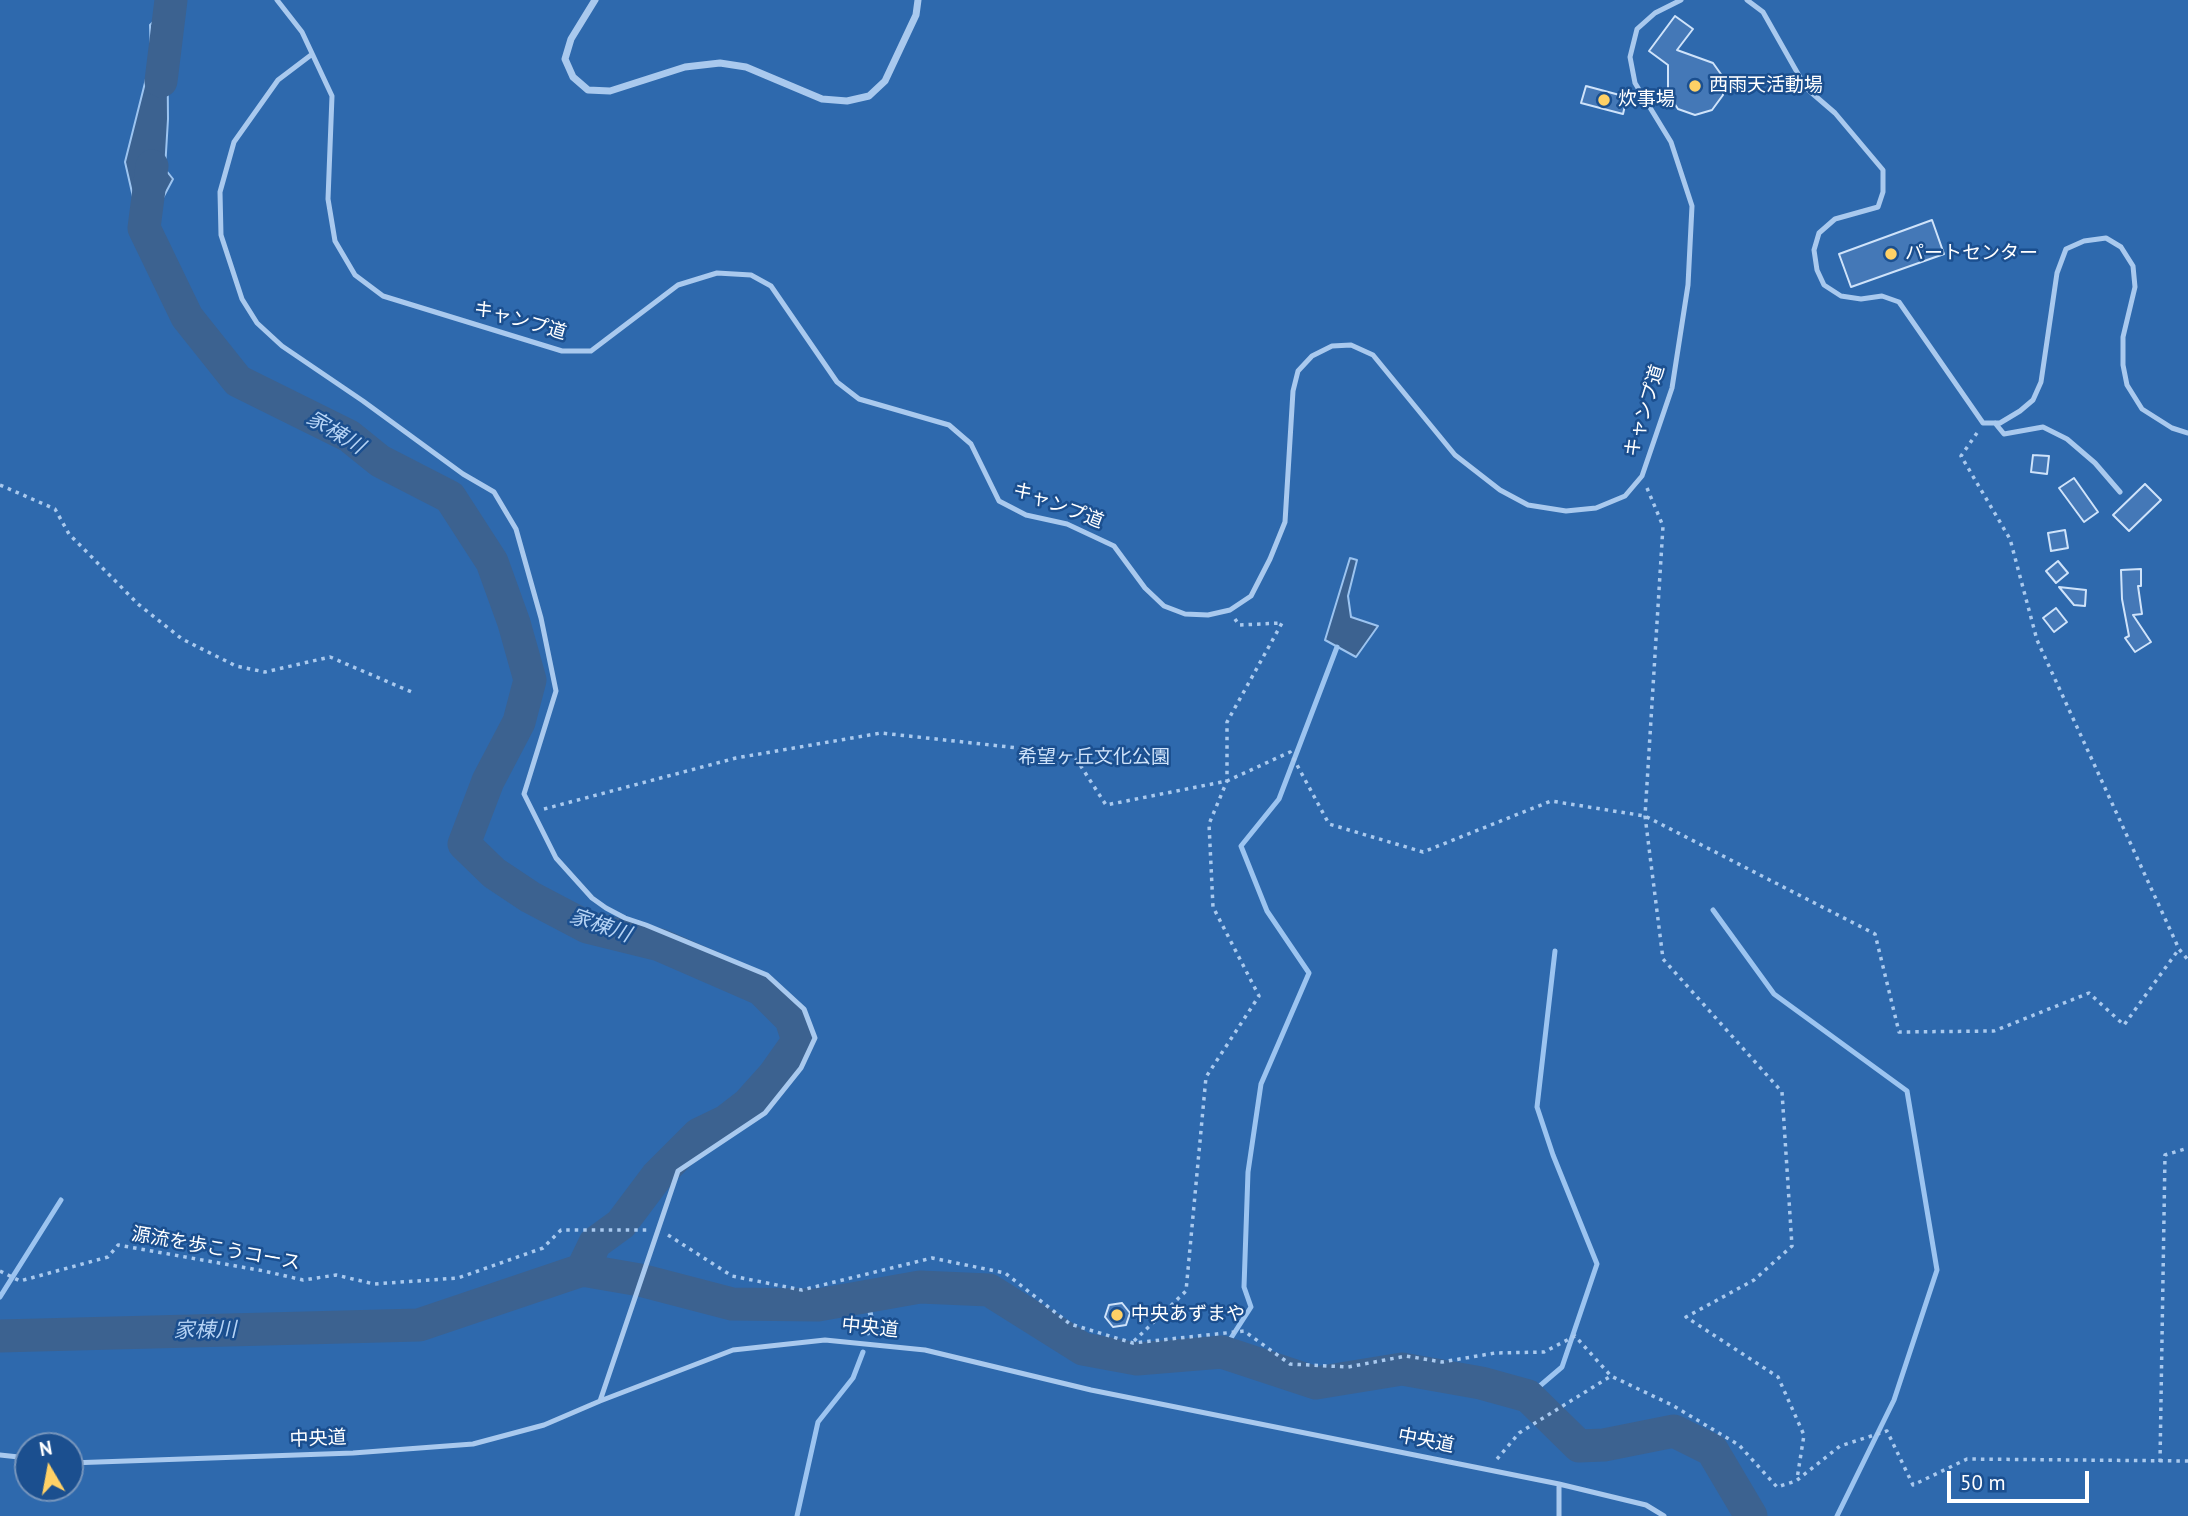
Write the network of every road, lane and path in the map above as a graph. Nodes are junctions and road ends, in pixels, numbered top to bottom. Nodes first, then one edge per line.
1 (277, 0) edge
2 (595, 0) edge
3 (918, 0) edge
4 (1681, 0) edge
5 (1748, 0) edge
6 (311, 55) junction
7 (1983, 423) junction
8 (1995, 423) junction
9 (2188, 433) edge
10 (1642, 476) junction
11 (0, 485) edge
12 (2120, 492) dead end
13 (1230, 610) junction
14 (414, 692) dead end
15 (1227, 781) junction
16 (532, 812) junction
17 (1645, 816) junction
18 (2179, 949) junction
19 (2188, 960) edge
20 (2188, 1148) edge
21 (659, 1230) junction
22 (0, 1271) edge
23 (1133, 1343) junction
24 (1611, 1376) junction
25 (600, 1401) junction
26 (2188, 1461) edge
27 (2160, 1462) junction
28 (84, 1463) edge
29 (1489, 1469) junction
30 (1796, 1481) junction
31 (1559, 1483) junction
32 (1559, 1516) edge
33 (1664, 1516) edge

1 - 6 lane, キャンプ道
2 - 3 street
4 - 10 lane, キャンプ道
5 - 7 lane
6 - 13 lane, キャンプ道
6 - 16 lane
7 - 8 lane
7 - 18 path
8 - 9 lane
8 - 12 lane
10 - 13 lane, キャンプ道
10 - 17 path
11 - 14 path
13 - 15 path
15 - 16 path
15 - 17 path
15 - 23 path
16 - 21 lane
17 - 18 path
17 - 30 path
18 - 19 path
20 - 27 path
21 - 22 path, 源流を歩こうコース
21 - 23 path
21 - 25 lane
23 - 24 path
24 - 29 path
24 - 30 path
25 - 28 lane, 中央道
25 - 29 lane, 中央道
26 - 27 path
27 - 30 path
29 - 31 lane, 中央道
31 - 32 lane
31 - 33 lane, 中央道

